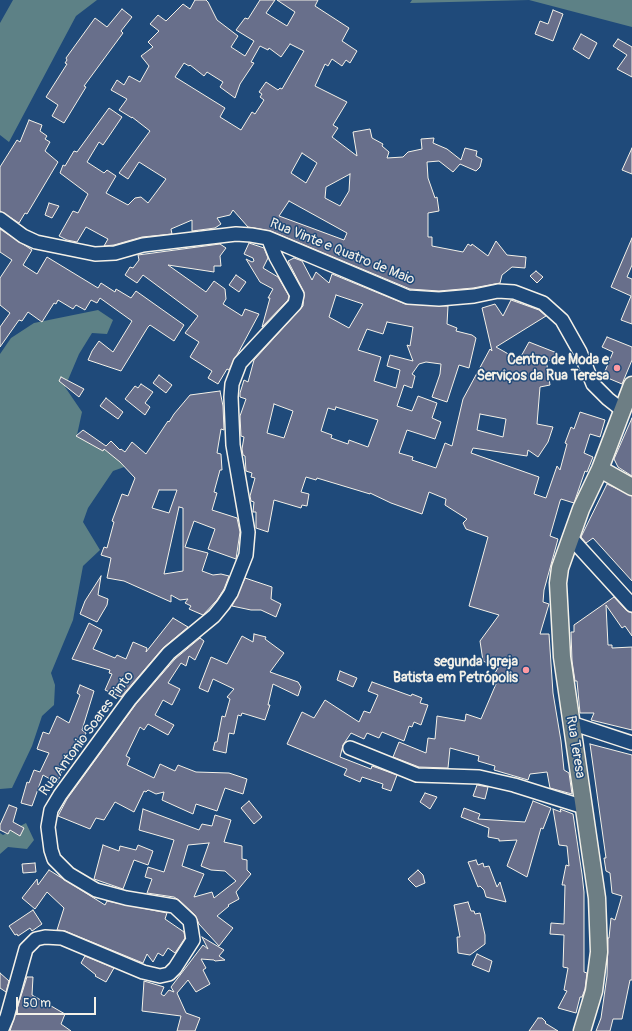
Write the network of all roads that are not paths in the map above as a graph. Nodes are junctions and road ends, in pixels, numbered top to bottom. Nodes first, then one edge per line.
1 (0, 219) edge
2 (269, 240) junction
3 (632, 385) edge
4 (622, 410) junction
5 (600, 469) junction
6 (632, 487) edge
7 (570, 537) junction
8 (632, 605) edge
9 (571, 723) junction
10 (632, 743) edge
11 (350, 748) dead end
12 (584, 807) junction
13 (1, 1031) edge
14 (582, 1031) edge

1 - 2 street, Rua Vinte e Quatro de Maio
2 - 4 street, Rua Vinte e Quatro de Maio
2 - 13 street, Rua Antonio Soares Pinto
3 - 4 main road, Rua Teresa
4 - 5 main road, Rua Teresa
5 - 6 main road
5 - 7 main road, Rua Teresa
7 - 8 street
7 - 9 main road, Rua Teresa
9 - 10 street
9 - 12 main road, Rua Teresa
11 - 12 street
12 - 14 main road, Rua Teresa

